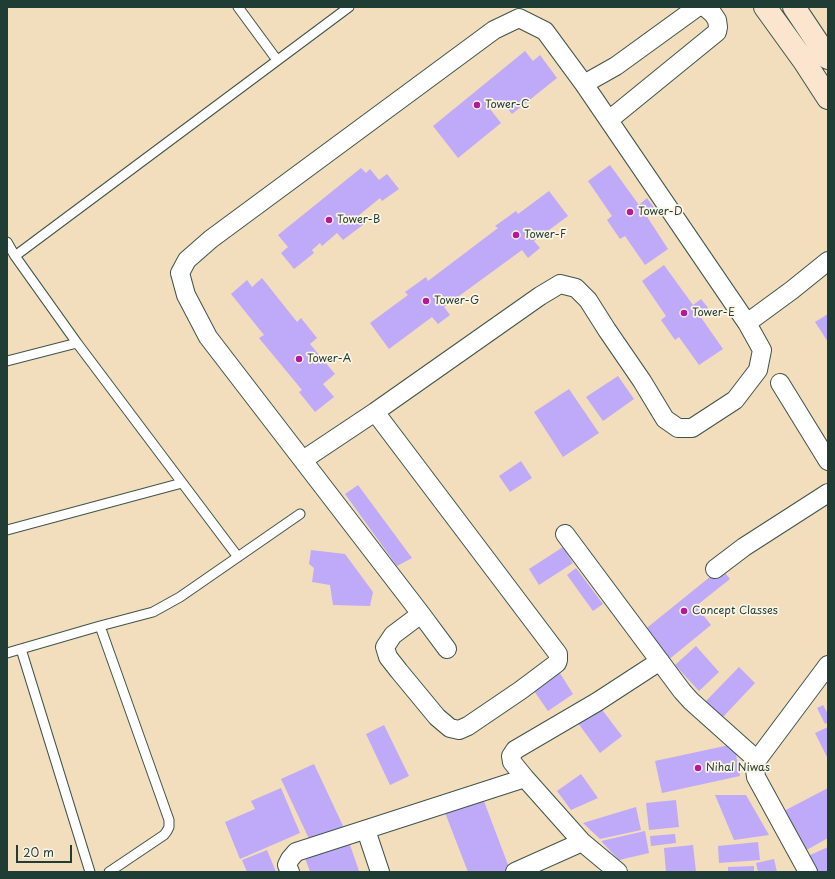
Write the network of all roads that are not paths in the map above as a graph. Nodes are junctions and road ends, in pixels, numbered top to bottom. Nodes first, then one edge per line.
1 (238, 7) edge
2 (349, 7) edge
3 (765, 7) edge
4 (794, 7) edge
5 (709, 9) edge
6 (828, 58) edge
7 (277, 60) junction
8 (584, 84) junction
9 (828, 98) edge
10 (609, 120) junction
11 (7, 242) edge
12 (15, 256) junction
13 (828, 261) edge
14 (747, 323) junction
15 (76, 343) junction
16 (7, 362) edge
17 (780, 383) dead end
18 (375, 412) junction
19 (303, 460) junction
20 (828, 461) edge
21 (182, 483) junction
22 (828, 493) edge
23 (300, 514) dead end
24 (7, 530) edge
25 (565, 534) dead end
26 (238, 557) junction
27 (715, 569) dead end
28 (422, 614) junction
29 (100, 626) junction
30 (21, 648) junction
31 (447, 649) dead end
32 (7, 653) edge
33 (660, 661) junction
34 (828, 664) edge
35 (757, 760) junction
36 (525, 778) junction
37 (366, 830) junction
38 (582, 842) junction
39 (90, 872) edge
40 (109, 872) edge
41 (290, 872) edge
42 (380, 872) edge
43 (515, 872) edge
44 (618, 872) edge
45 (808, 872) edge

1 - 7 lane
2 - 7 lane
3 - 9 main road
4 - 6 main road
5 - 8 street
5 - 10 street
7 - 12 lane
8 - 10 street
8 - 19 street
10 - 14 street
11 - 12 lane
12 - 15 lane
13 - 14 street
14 - 18 street
15 - 16 lane
15 - 21 lane
17 - 20 street
18 - 19 street
18 - 28 street
19 - 28 street
21 - 24 lane
21 - 26 lane
22 - 27 street
23 - 26 lane
25 - 33 street
26 - 29 lane
28 - 31 street
29 - 30 lane
29 - 40 lane
30 - 32 lane
30 - 39 lane
33 - 35 street
33 - 36 street
34 - 35 street
35 - 45 street
36 - 37 street
36 - 38 street
37 - 41 street
37 - 42 street
38 - 43 street
38 - 44 street

